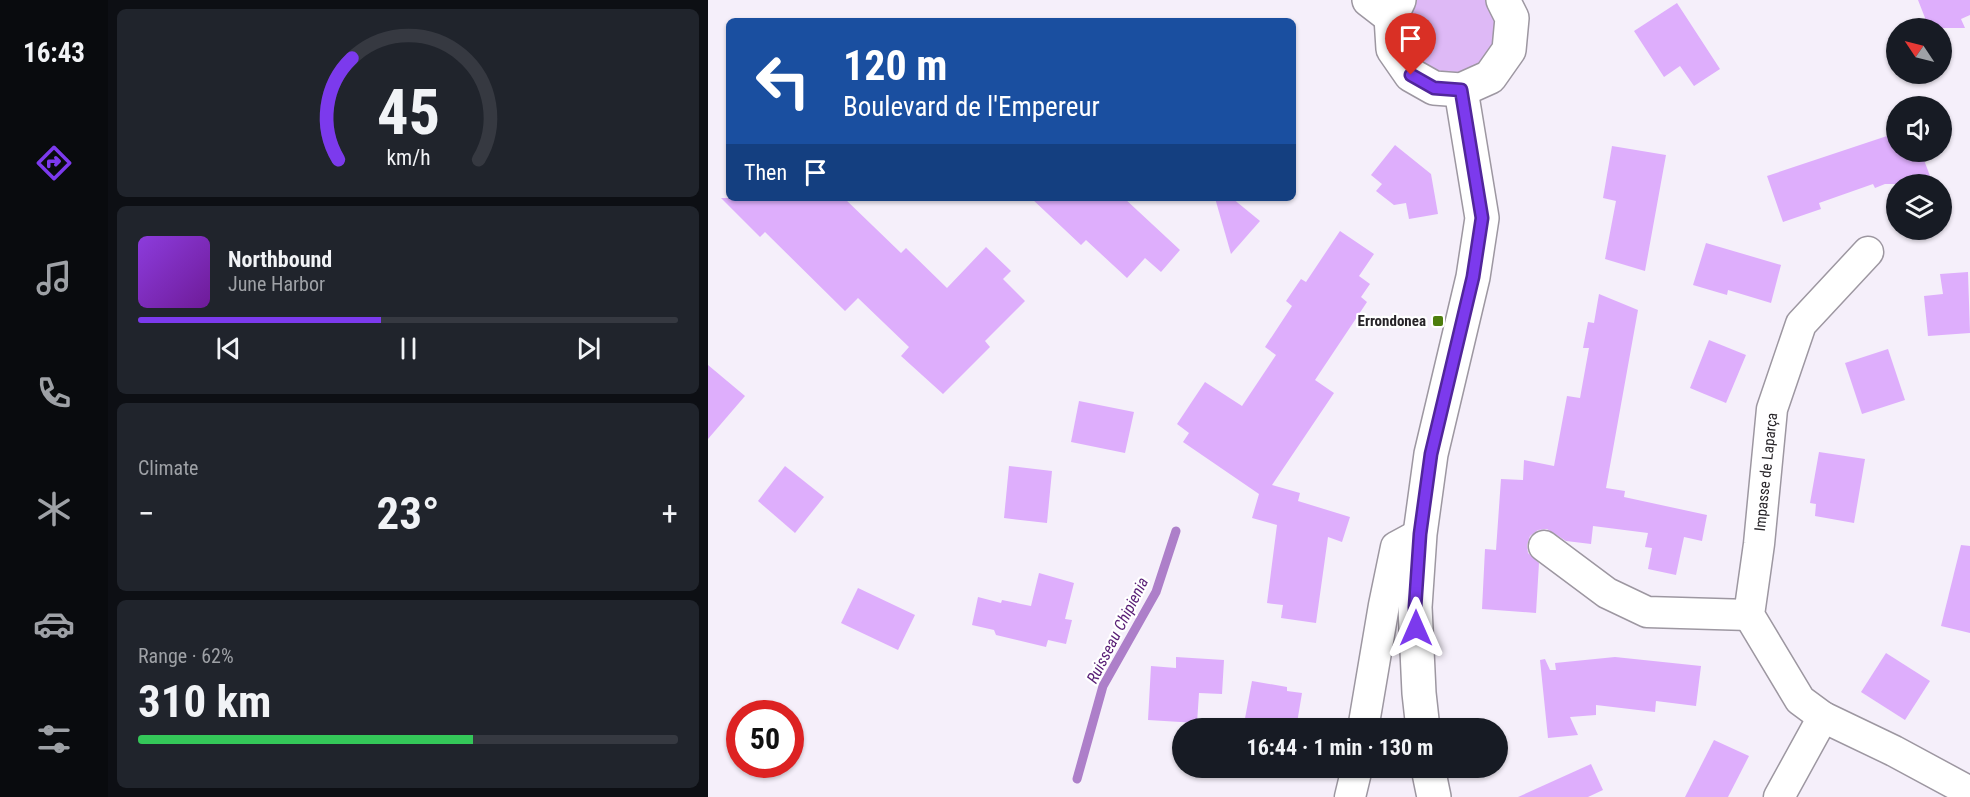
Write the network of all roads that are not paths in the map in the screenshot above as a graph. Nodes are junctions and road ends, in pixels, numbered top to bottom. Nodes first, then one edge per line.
1 (1503, 0) edge
2 (1386, 6) edge
3 (1461, 90) junction
4 (1868, 252) dead end
5 (1420, 534) junction
6 (1544, 546) dead end
7 (1749, 615) junction
8 (1823, 717) junction
9 (1365, 718) edge
10 (1422, 718) edge
11 (1355, 778) edge
12 (1430, 778) edge
13 (1970, 792) edge
14 (1350, 797) edge
15 (1434, 797) edge
16 (1779, 797) edge

1 - 3 main road
2 - 3 main road
3 - 5 main road
4 - 7 street, Impasse de Laparça
5 - 9 street
5 - 10 main road
6 - 7 street
7 - 8 street
8 - 13 street
8 - 16 street
11 - 14 street
12 - 15 main road

